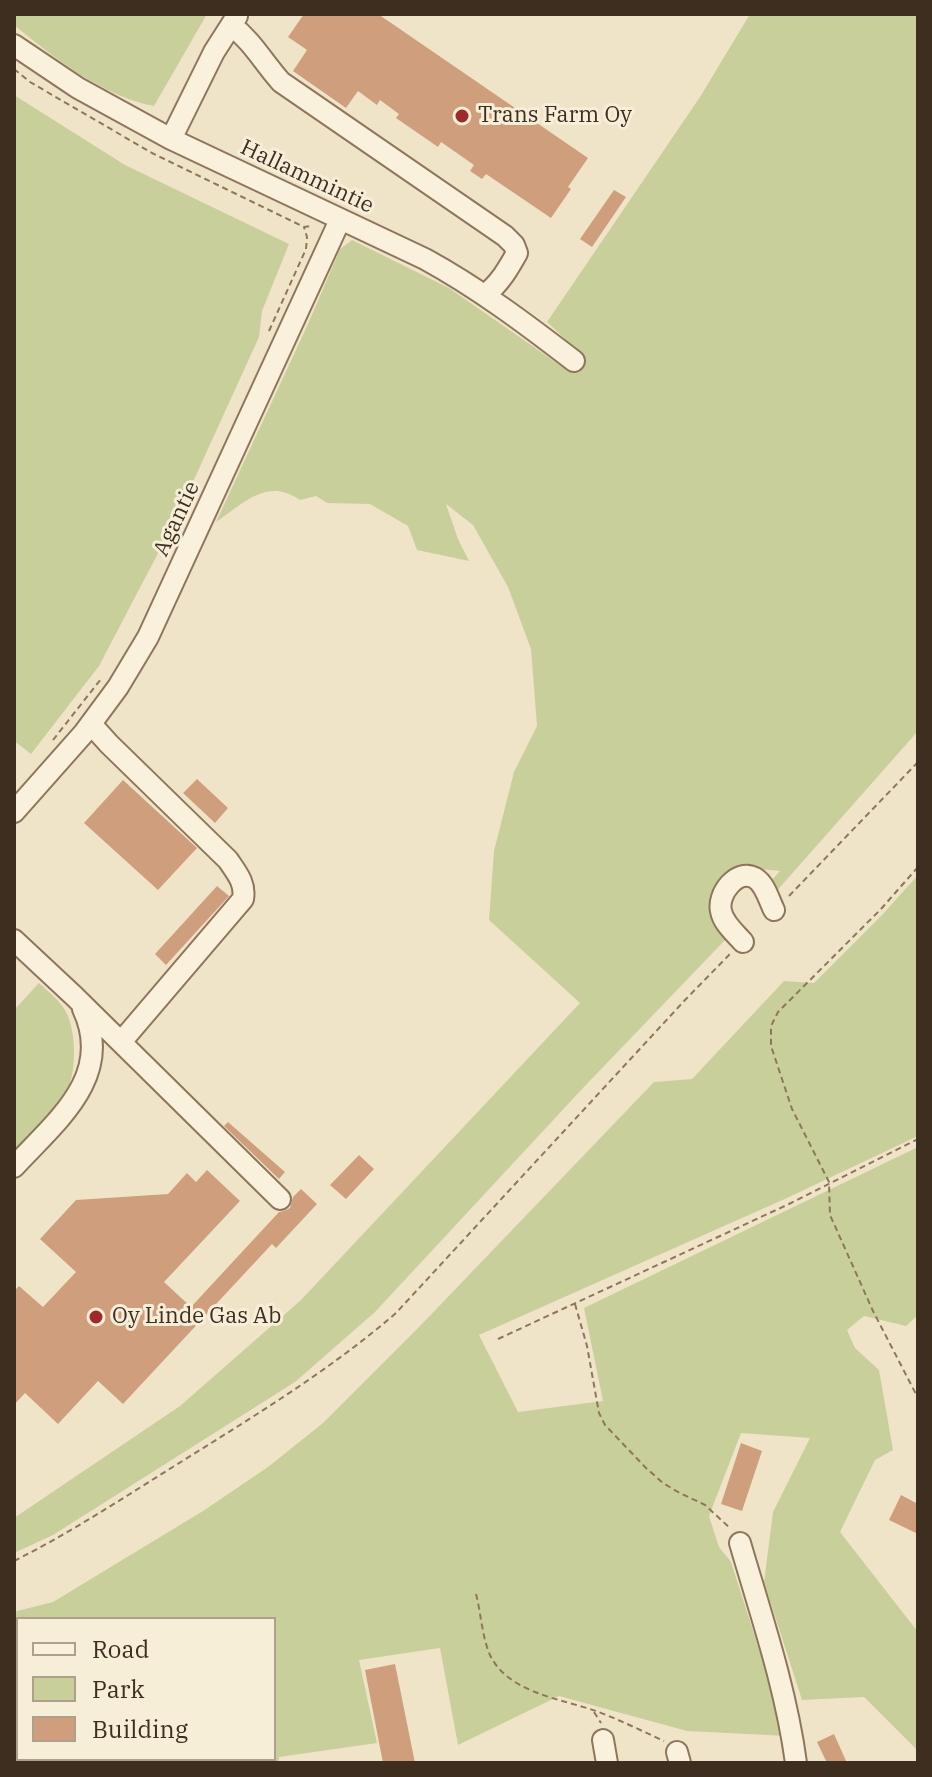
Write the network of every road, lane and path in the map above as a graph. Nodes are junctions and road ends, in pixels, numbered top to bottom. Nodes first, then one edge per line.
1 (235, 19) edge
2 (14, 45) edge
3 (171, 139) junction
4 (340, 220) junction
5 (304, 227) dead end
6 (485, 295) junction
7 (268, 334) dead end
8 (574, 361) dead end
9 (104, 675) dead end
10 (91, 724) junction
11 (47, 748) dead end
12 (918, 762) edge
13 (16, 806) edge
14 (918, 867) edge
15 (774, 910) joint
16 (14, 940) edge
17 (743, 942) joint
18 (74, 996) junction
19 (121, 1042) junction
20 (918, 1139) edge
21 (14, 1167) edge
22 (829, 1182) junction
23 (280, 1199) dead end
24 (575, 1303) junction
25 (498, 1339) dead end
26 (918, 1398) edge
27 (740, 1543) joint
28 (14, 1561) edge
29 (476, 1594) dead end
30 (603, 1740) dead end
31 (679, 1758) edge
32 (607, 1763) edge
33 (796, 1763) edge

1 - 3 street
1 - 6 street
2 - 3 street, Hallammintie
3 - 4 street, Hallammintie
4 - 6 street, Hallammintie
4 - 10 street, Agantie
5 - 7 path
6 - 8 street, Hallammintie
9 - 11 path
10 - 13 street, Agantie
10 - 19 street
12 - 15 path
14 - 22 path
15 - 17 street
16 - 18 street
17 - 28 path
18 - 19 street
18 - 21 street
19 - 23 street
20 - 22 path
22 - 24 path
22 - 26 path
24 - 25 path
24 - 27 path
27 - 33 street
29 - 31 path
30 - 32 street

